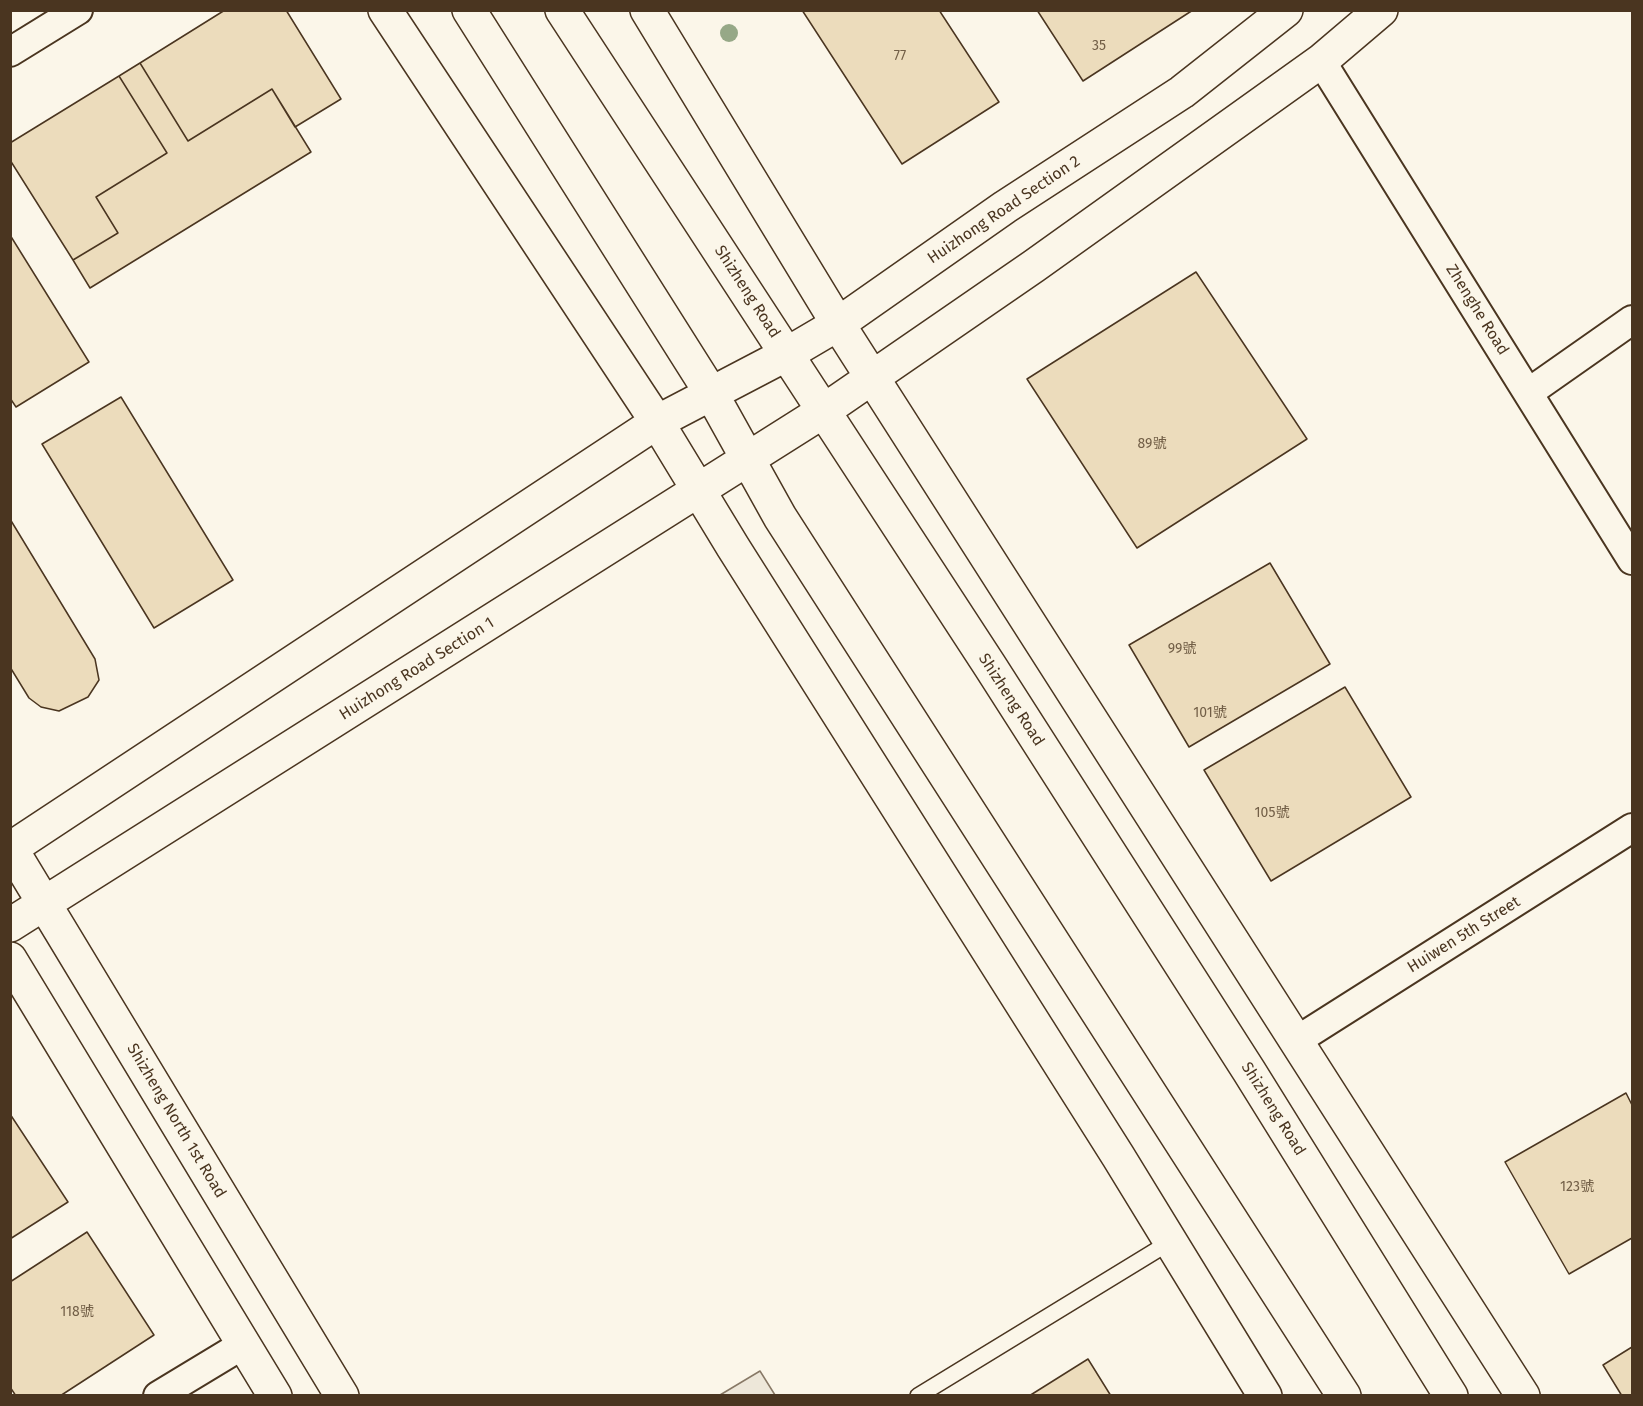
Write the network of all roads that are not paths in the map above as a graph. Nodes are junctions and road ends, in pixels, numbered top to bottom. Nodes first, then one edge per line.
1 (78, 10) edge
2 (385, 10) edge
3 (469, 10) edge
4 (562, 10) edge
5 (647, 10) edge
6 (1286, 10) edge
7 (1381, 10) edge
8 (10, 52) edge
9 (1322, 61) junction
10 (1632, 320) edge
11 (838, 324) junction
12 (787, 354) junction
13 (873, 377) junction
14 (711, 393) junction
15 (1528, 393) junction
16 (822, 412) junction
17 (657, 422) junction
18 (748, 459) junction
19 (698, 491) junction
20 (1632, 560) edge
21 (1632, 828) edge
22 (11, 848) edge
23 (45, 904) junction
24 (10, 925) edge
25 (10, 958) edge
26 (1296, 1041) junction
27 (1170, 1242) junction
28 (244, 1344) junction
29 (158, 1395) edge
30 (275, 1395) edge
31 (342, 1395) edge
32 (918, 1395) edge
33 (1265, 1395) edge
34 (1344, 1395) edge
35 (1451, 1395) edge
36 (1523, 1395) edge

1 - 8 street
2 - 17 street
3 - 14 street
4 - 12 street, Shizheng Road
5 - 11 street
6 - 11 street, Huizhong Road Section 2
7 - 9 street
9 - 13 street
9 - 15 street, Zhenghe Road
10 - 15 street
11 - 12 street, Huizhong Road Section 2
11 - 13 street
12 - 14 street, Huizhong Road Section 2
12 - 16 street, Shizheng Road
13 - 16 street
13 - 26 street
14 - 17 street
14 - 18 street
15 - 20 street, Zhenghe Road
16 - 18 street, Huizhong Road Section 1
16 - 35 street, Shizheng Road
17 - 19 street
17 - 22 street
18 - 19 street, Huizhong Road Section 1
18 - 34 street
19 - 23 street, Huizhong Road Section 1
19 - 27 street
21 - 26 street, Huiwen 5th Street
22 - 23 street, Shizheng North 1st Road
23 - 24 street, Huizhong Road Section 1
23 - 31 street, Shizheng North 1st Road
25 - 28 street
26 - 36 street
27 - 32 lane
27 - 33 street
28 - 29 street
28 - 30 street

